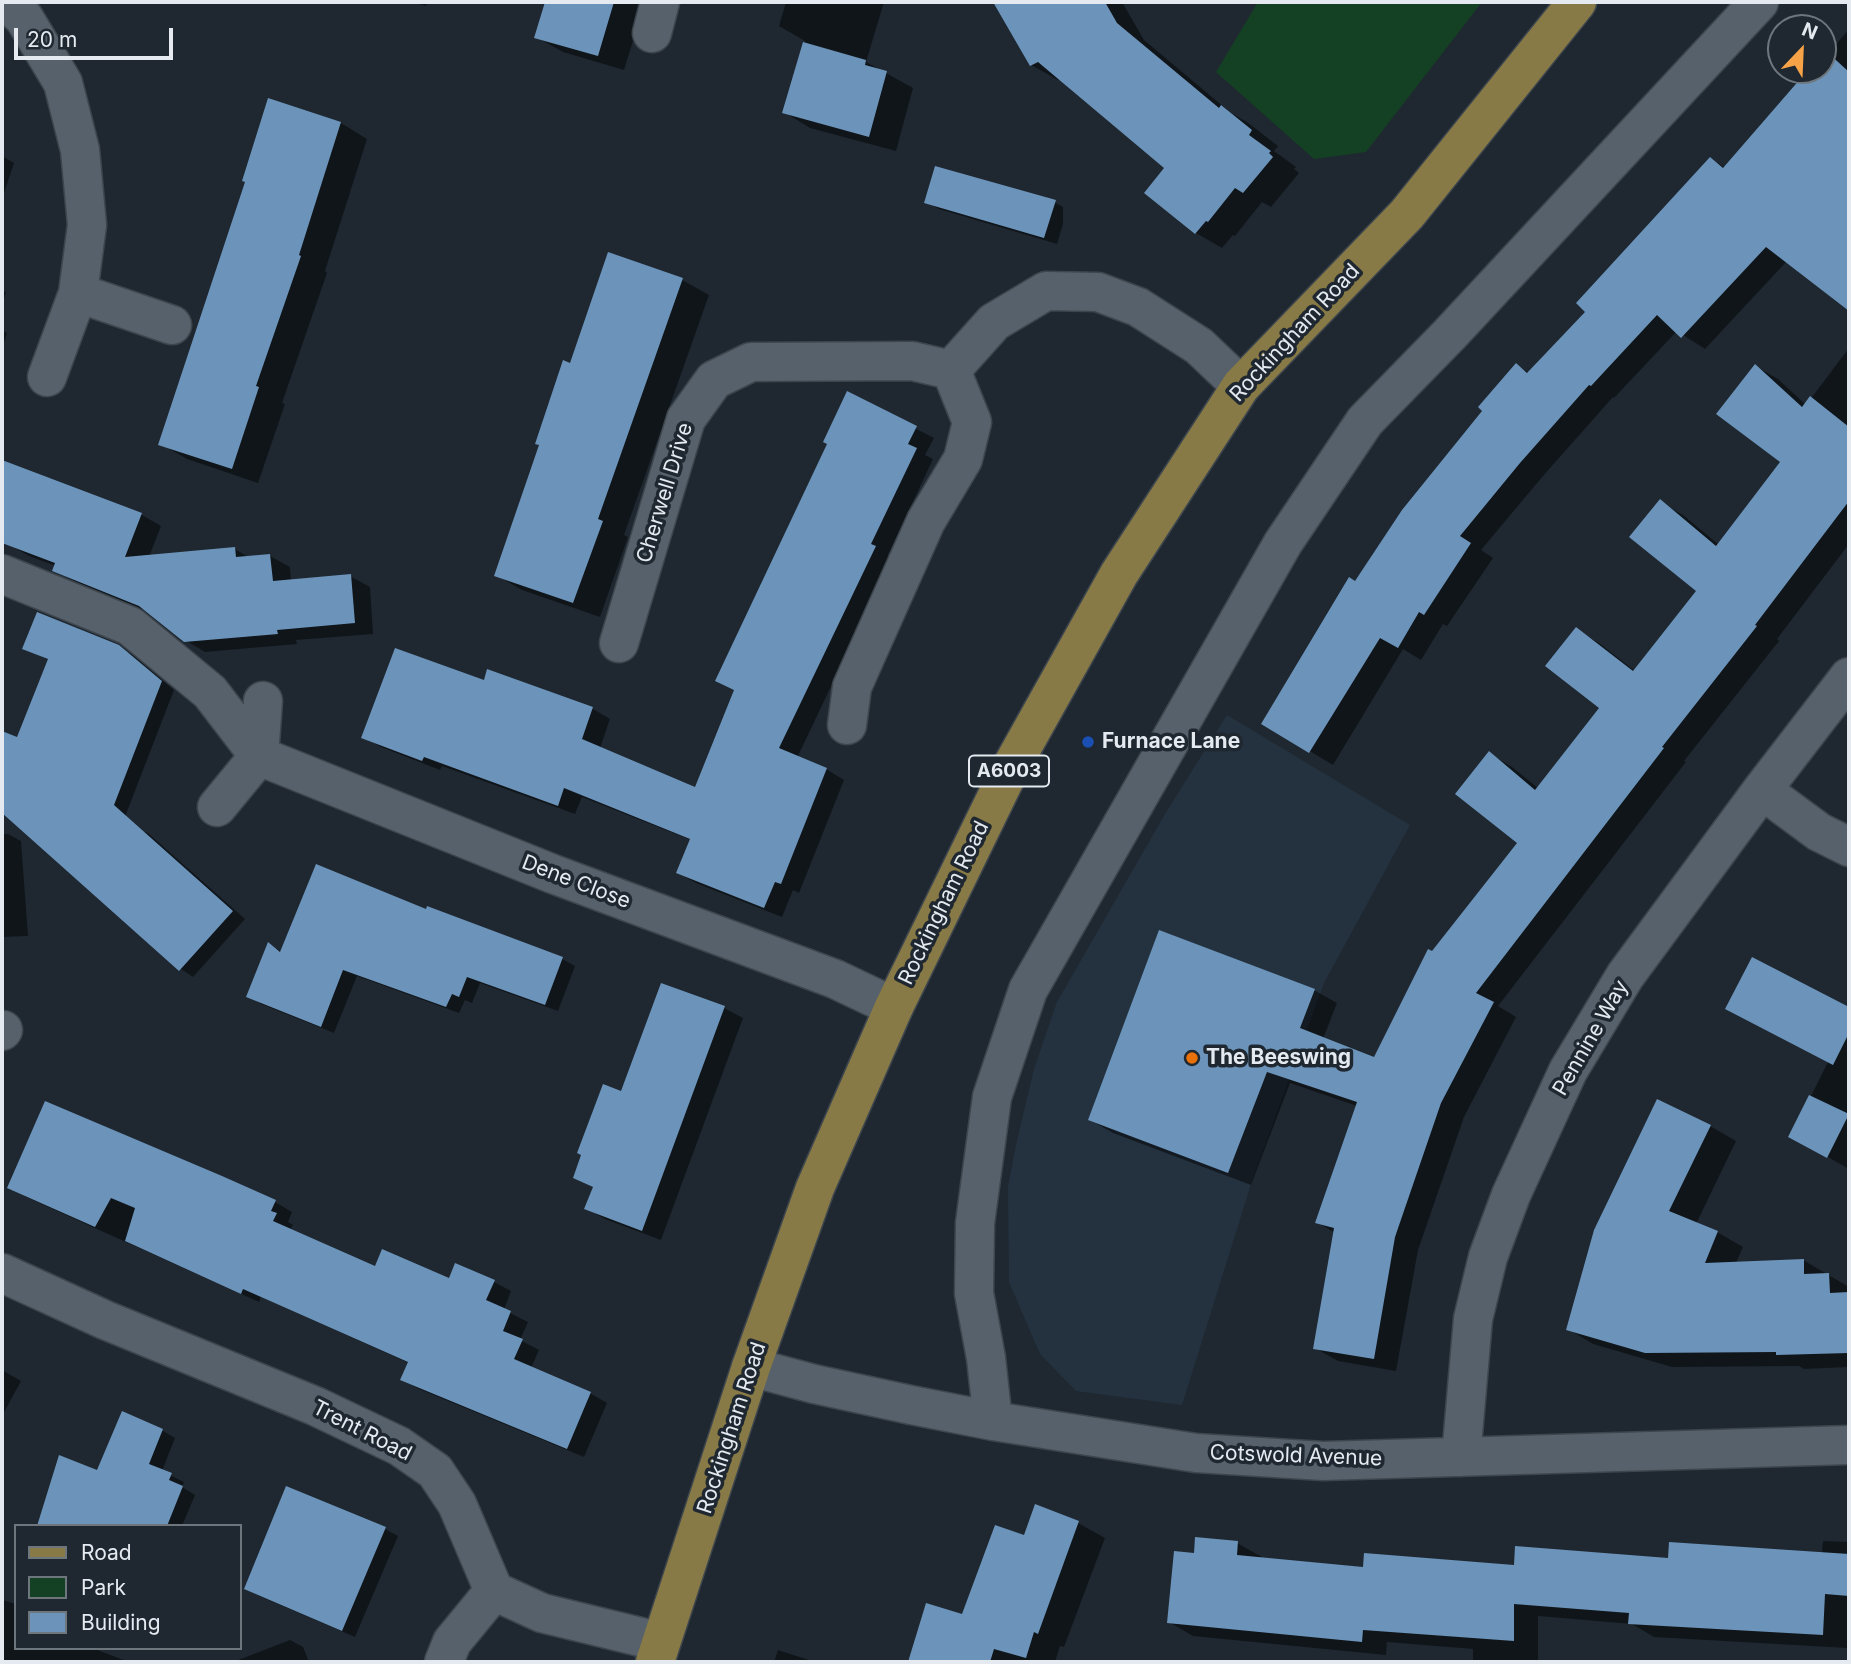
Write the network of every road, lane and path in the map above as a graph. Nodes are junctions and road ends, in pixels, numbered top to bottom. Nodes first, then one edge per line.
1 (6, 2) edge
2 (1577, 2) edge
3 (1759, 2) edge
4 (78, 293) junction
5 (172, 325) dead end
6 (951, 370) junction
7 (47, 377) dead end
8 (1241, 386) junction
9 (2, 574) edge
10 (620, 643) dead end
11 (1849, 677) edge
12 (263, 701) dead end
13 (848, 725) dead end
14 (259, 756) junction
15 (1762, 790) junction
16 (217, 807) dead end
17 (1849, 847) edge
18 (894, 1007) junction
19 (2, 1272) edge
20 (751, 1367) junction
21 (993, 1421) junction
22 (1849, 1445) edge
23 (1461, 1457) junction
24 (494, 1591) junction
25 (658, 1652) edge
26 (444, 1662) edge

1 - 4 street
2 - 8 main road, Rockingham Road / A6003
3 - 21 street
4 - 5 street
4 - 7 street
6 - 8 street
6 - 10 street, Cherwell Drive
6 - 13 street
8 - 18 main road, Rockingham Road / A6003
9 - 14 street
11 - 15 street, Pennine Way
12 - 14 street
14 - 16 street
14 - 18 street, Dene Close
15 - 17 street
15 - 23 street, Pennine Way
18 - 20 main road, Rockingham Road / A6003
19 - 24 street, Trent Road
20 - 21 street, Cotswold Avenue
20 - 25 main road, Rockingham Road / A6003
21 - 23 street, Cotswold Avenue
22 - 23 street, Cotswold Avenue
24 - 25 street
24 - 26 street

